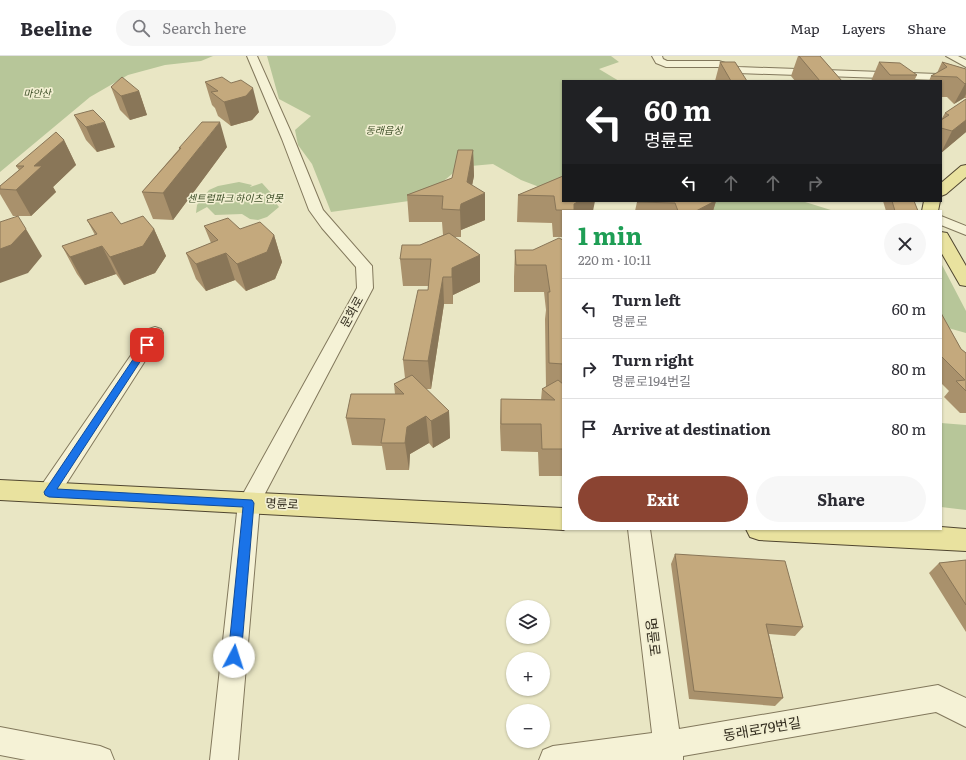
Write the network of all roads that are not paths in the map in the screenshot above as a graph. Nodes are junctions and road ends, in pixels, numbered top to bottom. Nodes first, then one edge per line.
1 (252, 56) edge
2 (657, 56) edge
3 (951, 56) edge
4 (964, 62) edge
5 (966, 78) edge
6 (966, 169) edge
7 (942, 190) edge
8 (942, 220) edge
9 (966, 231) edge
10 (942, 239) edge
11 (966, 281) edge
12 (155, 333) dead end
13 (0, 490) edge
14 (49, 492) junction
15 (249, 503) junction
16 (562, 519) edge
17 (639, 530) edge
18 (778, 530) edge
19 (966, 540) edge
20 (966, 713) edge
21 (0, 741) edge
22 (668, 752) edge
23 (100, 760) edge
24 (224, 760) edge
25 (553, 760) edge

1 - 15 street, 문화로
2 - 5 street
3 - 4 street
6 - 7 main road
8 - 9 street
10 - 11 main road
12 - 14 street
13 - 14 main road, 명륜로
14 - 15 main road, 명륜로
15 - 16 main road, 명륜로
15 - 24 street
17 - 22 street, 명륜로
18 - 19 main road
20 - 22 street, 동래로79번길
21 - 23 street
22 - 25 street, 동래로79번길

